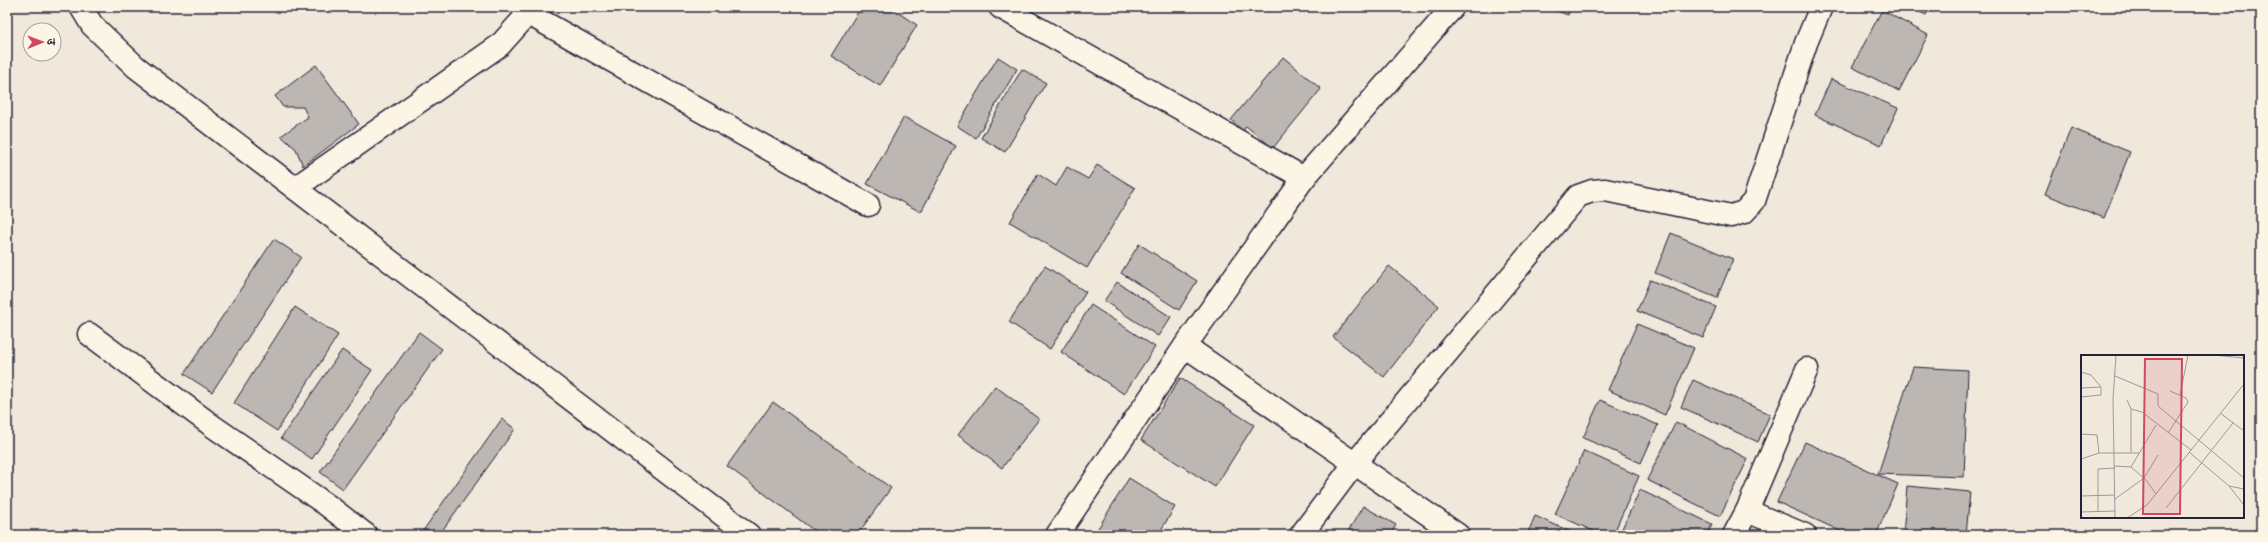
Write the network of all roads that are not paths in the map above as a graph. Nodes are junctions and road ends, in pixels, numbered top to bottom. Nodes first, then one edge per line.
1 (81, 7) edge
2 (1000, 7) edge
3 (1453, 7) edge
4 (1821, 7) edge
5 (529, 9) edge
6 (1304, 178) junction
7 (295, 188) junction
8 (868, 205) dead end
9 (89, 334) dead end
10 (1185, 346) junction
11 (1807, 369) dead end
12 (1354, 463) junction
13 (1747, 511) junction
14 (366, 535) edge
15 (749, 535) edge
16 (1057, 535) edge
17 (1301, 535) edge
18 (1458, 535) edge
19 (1734, 535) edge
20 (1805, 535) edge

1 - 7 street
2 - 6 street
3 - 6 street
4 - 12 street
5 - 7 street
5 - 8 street
6 - 10 street
7 - 15 street
9 - 14 street
10 - 12 street
10 - 16 street
11 - 13 street
12 - 17 street
12 - 18 street
13 - 19 street
13 - 20 street

